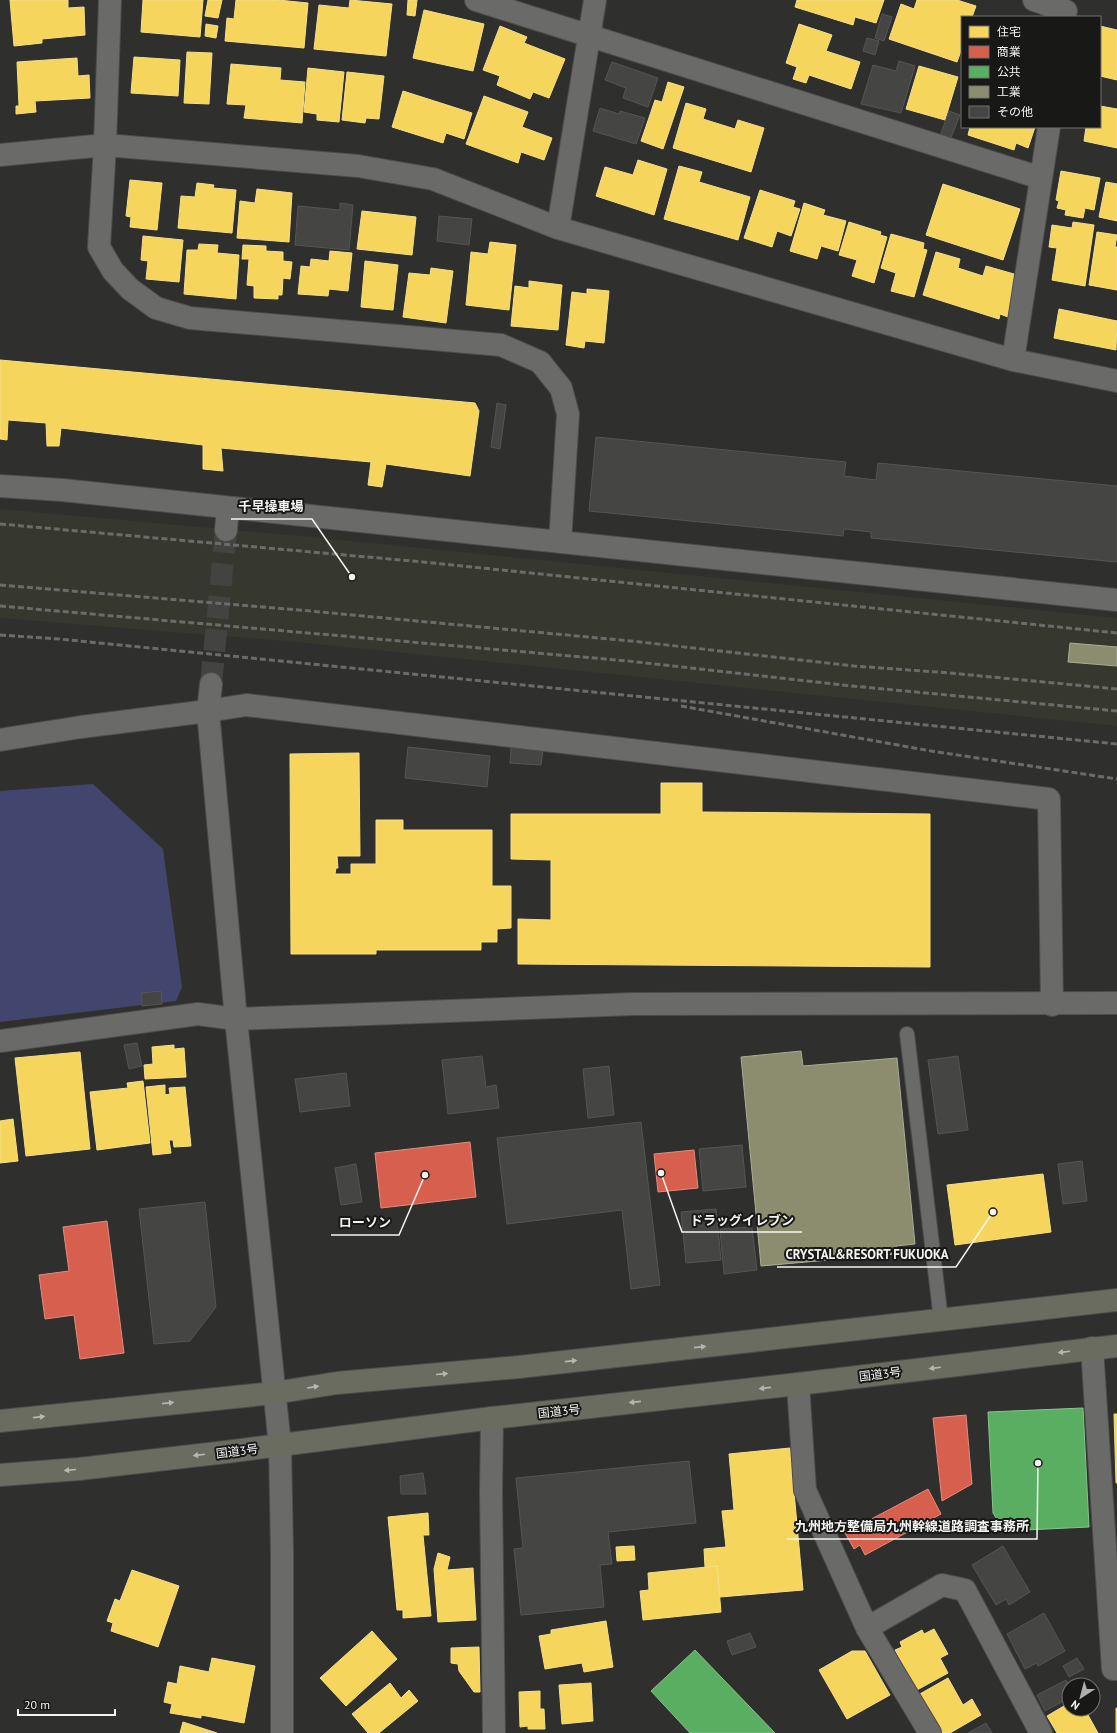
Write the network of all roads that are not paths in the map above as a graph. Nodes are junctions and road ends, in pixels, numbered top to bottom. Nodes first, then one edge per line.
1 (110, 0) edge
2 (476, 0) edge
3 (594, 0) edge
4 (1034, 0) edge
5 (1067, 9) edge
6 (588, 35) junction
7 (1049, 128) edge
8 (105, 145) junction
9 (0, 155) edge
10 (1041, 178) junction
11 (558, 228) junction
12 (1013, 360) junction
13 (1117, 381) edge
14 (0, 486) edge
15 (228, 508) junction
16 (226, 530) tunnel mouth
17 (560, 542) junction
18 (1117, 600) edge
19 (211, 684) tunnel mouth
20 (208, 711) junction
21 (0, 740) edge
22 (1117, 1003) edge
23 (1052, 1005) junction
24 (236, 1019) junction
25 (907, 1034) dead end
26 (0, 1041) edge
27 (1117, 1300) edge
28 (941, 1320) junction
29 (1117, 1346) edge
30 (1092, 1348) junction
31 (798, 1384) junction
32 (274, 1393) junction
33 (492, 1418) junction
34 (0, 1422) edge
35 (280, 1446) junction
36 (0, 1476) edge
37 (867, 1628) junction
38 (1117, 1670) edge
39 (282, 1733) edge
40 (494, 1733) edge
41 (930, 1733) edge
42 (1041, 1733) edge

1 - 8 street
2 - 6 street
3 - 6 street
4 - 5 street
6 - 10 street
6 - 11 street
7 - 10 street
8 - 9 street
8 - 11 street
8 - 17 street
10 - 12 street
11 - 12 street
12 - 13 street
14 - 15 street
15 - 16 street
15 - 17 street
17 - 18 street
19 - 20 street
20 - 21 street
20 - 23 street
20 - 24 street
22 - 23 street
23 - 24 street
24 - 26 street
24 - 32 street
25 - 28 lane
27 - 28 highway
32 -> 28 highway
29 - 30 highway, 国道3号
30 -> 31 highway, 国道3号
30 - 38 street
31 -> 33 highway, 国道3号
31 - 37 street
34 -> 32 highway
32 - 35 street
33 - 35 highway, 国道3号
33 - 40 street
35 -> 36 highway, 国道3号
35 - 39 street
37 - 41 street
37 - 42 street

